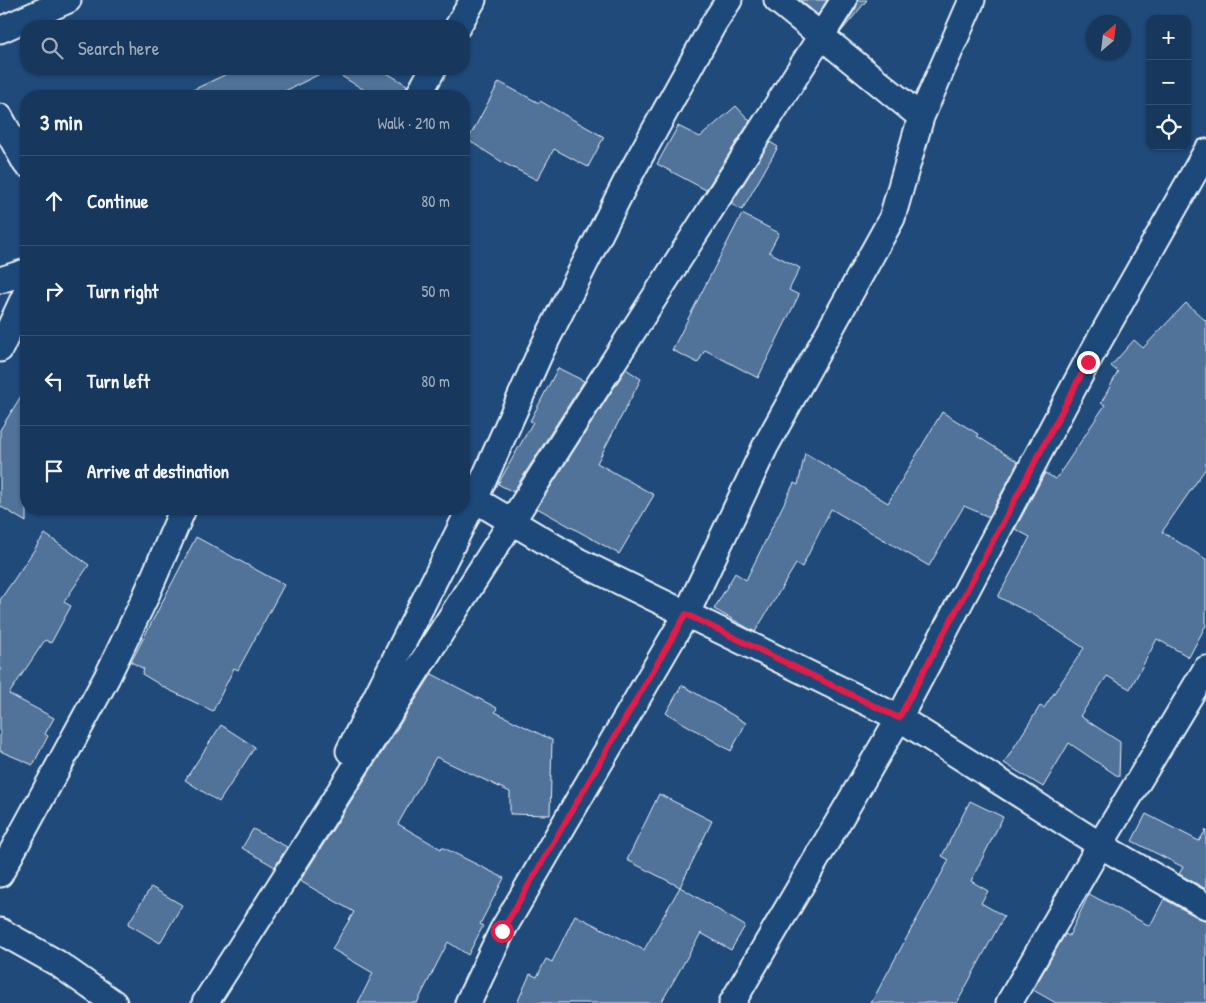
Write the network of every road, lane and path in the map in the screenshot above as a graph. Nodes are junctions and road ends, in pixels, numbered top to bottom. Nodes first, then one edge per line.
1 (68, 0) edge
2 (472, 0) edge
3 (728, 0) edge
4 (777, 0) edge
5 (844, 0) edge
6 (972, 0) edge
7 (23, 20) edge
8 (461, 20) edge
9 (20, 21) edge
10 (0, 30) edge
11 (430, 75) edge
12 (422, 90) edge
13 (0, 117) edge
14 (921, 117) junction
15 (1206, 152) edge
16 (20, 153) edge
17 (1198, 184) edge
18 (20, 274) edge
19 (0, 280) edge
20 (20, 306) edge
21 (0, 349) edge
22 (470, 496) edge
23 (180, 515) edge
24 (461, 515) edge
25 (686, 614) junction
26 (1206, 669) edge
27 (899, 718) junction
28 (1100, 845) junction
29 (0, 874) edge
30 (1206, 906) edge
31 (0, 931) edge
32 (114, 1003) edge
33 (205, 1003) edge
34 (468, 1003) edge
35 (732, 1003) edge
36 (1009, 1003) edge

1 - 7 street
2 - 8 street
3 - 22 street
4 - 14 street
5 - 33 street
6 - 14 street
9 - 10 street
11 - 12 street
13 - 16 street
14 - 25 street
15 - 17 street
17 - 27 street
18 - 19 street
20 - 21 street
22 - 25 street
23 - 29 street
24 - 33 street
25 - 27 street
25 - 34 street
26 - 28 street
27 - 28 street
27 - 35 street
28 - 30 street
28 - 36 street
31 - 32 street

